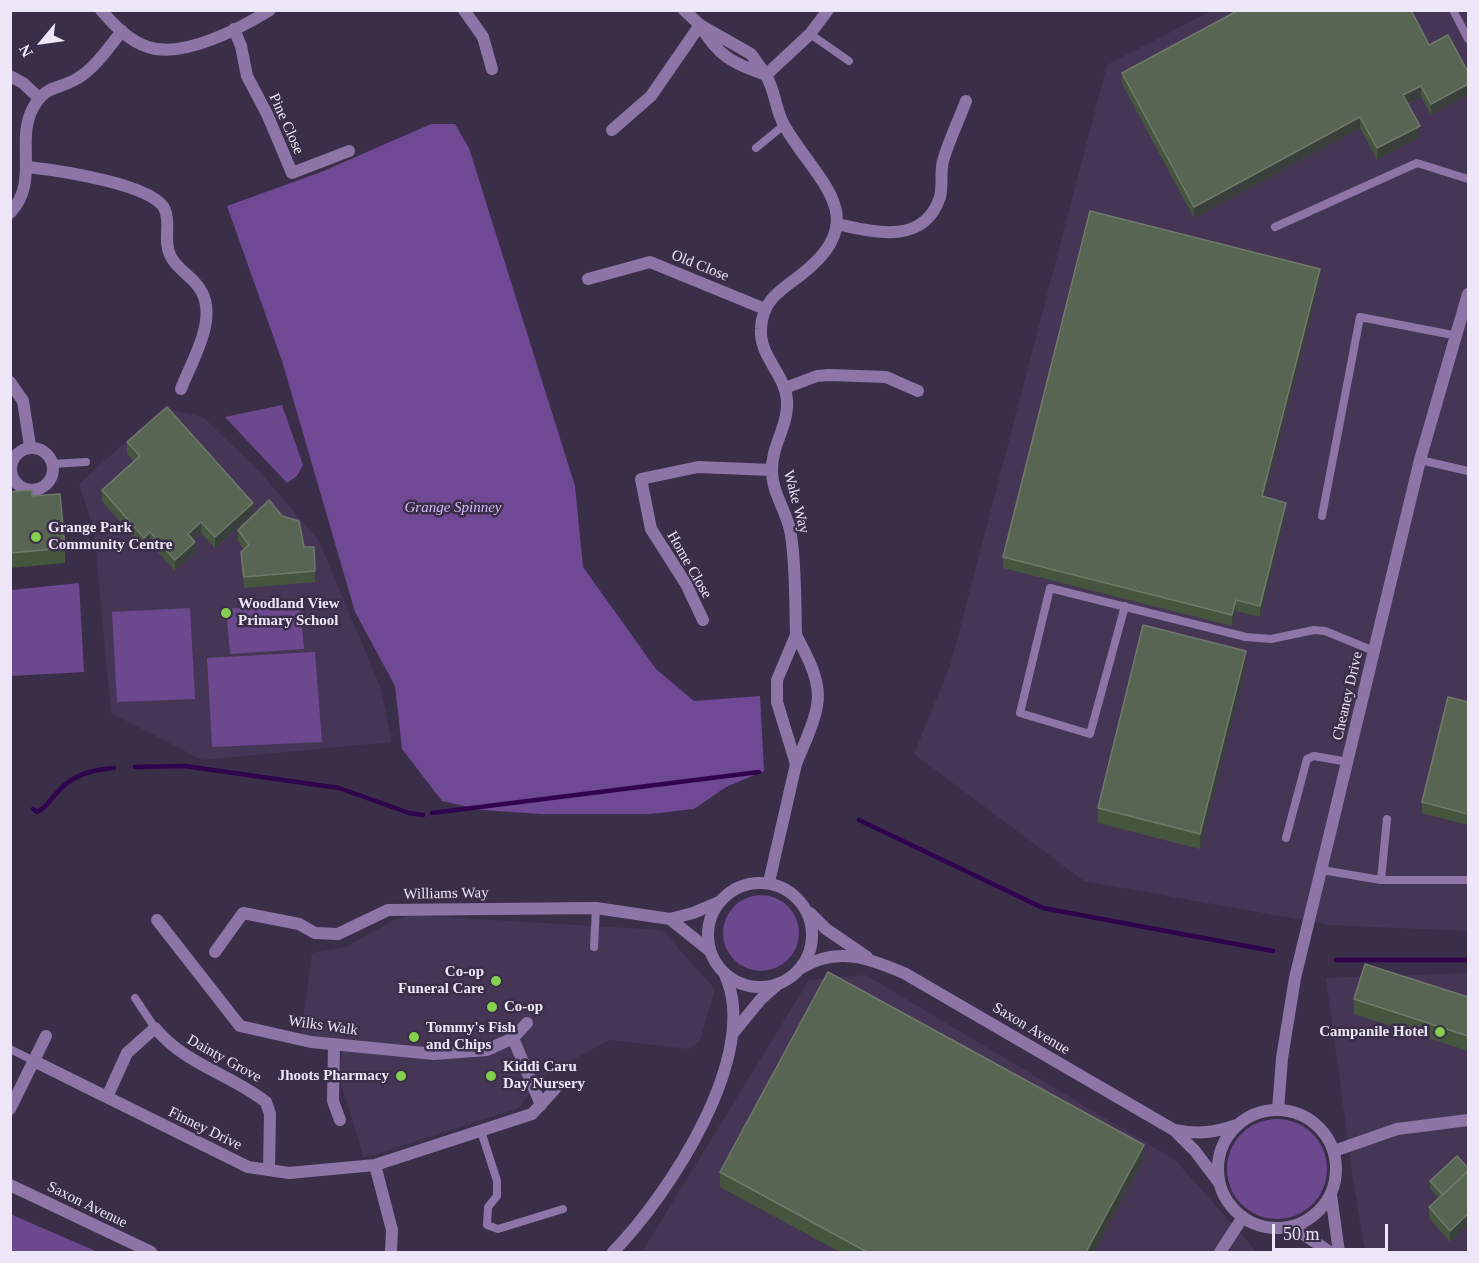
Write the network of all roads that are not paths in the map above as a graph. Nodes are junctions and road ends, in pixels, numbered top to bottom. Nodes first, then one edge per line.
1 (101, 10) edge
2 (270, 10) edge
3 (464, 10) edge
4 (684, 10) edge
5 (828, 10) edge
6 (1452, 10) edge
7 (700, 25) junction
8 (234, 30) junction
9 (122, 32) junction
10 (810, 34) junction
11 (1468, 39) edge
12 (849, 62) dead end
13 (492, 69) dead end
14 (766, 75) junction
15 (10, 76) edge
16 (39, 98) junction
17 (966, 101) dead end
18 (784, 125) junction
19 (612, 130) dead end
20 (756, 148) dead end
21 (349, 151) dead end
22 (28, 167) junction
23 (1468, 179) edge
24 (10, 213) edge
25 (837, 224) junction
26 (1275, 227) dead end
27 (588, 279) dead end
28 (1468, 294) edge
29 (765, 309) junction
30 (1458, 336) junction
31 (10, 382) edge
32 (785, 388) junction
33 (181, 389) dead end
34 (918, 391) dead end
35 (30, 446) junction
36 (1420, 460) junction
37 (86, 462) dead end
38 (52, 464) junction
39 (772, 470) junction
40 (1468, 471) edge
41 (11, 479) edge
42 (1322, 516) dead end
43 (1125, 606) junction
44 (702, 620) dead end
45 (796, 635) junction
46 (1374, 651) junction
47 (1348, 762) junction
48 (796, 764) junction
49 (1387, 819) dead end
50 (1286, 838) dead end
51 (1322, 870) junction
52 (1381, 880) junction
53 (1468, 880) edge
54 (769, 882) junction
55 (718, 902) junction
56 (596, 908) junction
57 (807, 910) junction
58 (670, 919) junction
59 (157, 920) dead end
60 (594, 947) dead end
61 (710, 951) junction
62 (215, 952) dead end
63 (870, 959) junction
64 (801, 968) junction
65 (725, 974) junction
66 (778, 984) junction
67 (135, 998) dead end
68 (527, 1023) dead end
69 (155, 1028) junction
70 (734, 1032) junction
71 (46, 1036) dead end
72 (513, 1038) junction
73 (334, 1044) junction
74 (10, 1049) edge
75 (34, 1061) junction
76 (555, 1089) dead end
77 (107, 1097) junction
78 (541, 1105) junction
79 (10, 1109) edge
80 (1278, 1110) junction
81 (340, 1120) dead end
82 (1468, 1120) edge
83 (1238, 1124) junction
84 (1174, 1130) junction
85 (481, 1131) junction
86 (1334, 1151) junction
87 (375, 1165) junction
88 (269, 1170) junction
89 (1220, 1184) junction
90 (10, 1185) edge
91 (1330, 1195) junction
92 (563, 1209) dead end
93 (1243, 1217) junction
94 (1283, 1228) junction
95 (151, 1252) edge
96 (391, 1252) edge
97 (613, 1252) edge
98 (1220, 1252) edge
99 (1330, 1252) edge
100 (1339, 1252) edge

1 - 9 street
2 - 8 street
3 - 13 street
4 - 7 street
5 - 10 street
6 - 11 lane
7 - 14 street
7 - 19 street
8 - 9 street
8 - 21 street, Pine Close
9 - 16 street
10 - 12 lane
10 - 14 street
14 - 18 street
15 - 16 street
16 - 22 street
17 - 25 street
18 - 20 lane
18 - 25 street
22 - 24 street
22 - 33 street
23 - 26 lane
25 - 29 street
27 - 29 street, Old Close
28 - 30 street, Cheaney Drive
29 - 32 street, Wake Way
30 - 36 street, Cheaney Drive
30 - 42 lane
31 - 35 street
32 - 34 street
32 - 39 street, Wake Way
35 - 38 street
35 - 41 street
36 - 40 lane
36 - 46 street, Cheaney Drive
37 - 38 lane
38 - 41 street
39 - 44 street, Home Close
39 - 45 street, Wake Way
43 - 43 lane
43 - 46 lane
45 - 48 street, Wake Way
45 - 48 street, Wake Way
46 - 47 street, Cheaney Drive
47 - 50 lane
47 - 51 street, Cheaney Drive
48 - 54 street, Wake Way
49 - 52 lane
51 - 52 lane
51 - 80 street, Cheaney Drive
52 - 53 lane
54 - 55 street
54 - 57 street
55 - 58 street, Williams Way
55 - 61 street
56 - 58 street, Williams Way
56 - 60 lane
56 - 62 street, Williams Way
57 - 63 street, Saxon Avenue
57 - 64 street
58 - 61 street
59 - 73 street, Wilks Walk
61 - 65 street
63 - 64 street, Saxon Avenue
63 - 84 street, Saxon Avenue
64 - 66 street
65 - 66 street
65 - 70 street
66 - 70 street
67 - 69 lane
68 - 72 street, Wilks Walk
69 - 77 street
69 - 88 street, Dainty Grove
70 - 97 street
71 - 75 street
72 - 73 street, Wilks Walk
72 - 78 street
73 - 81 street
74 - 75 lane
75 - 77 street, Finney Drive
75 - 79 street
76 - 78 street, Finney Drive
77 - 88 street, Finney Drive
78 - 85 street, Finney Drive
80 - 83 street
80 - 86 street
82 - 86 street
83 - 84 street, Saxon Avenue
83 - 89 street
84 - 89 street, Saxon Avenue
85 - 87 street, Finney Drive
85 - 92 lane
86 - 91 street
87 - 88 street, Finney Drive
87 - 96 street
89 - 93 street
90 - 95 street, Saxon Avenue
91 - 94 street
91 - 100 street
93 - 94 street
93 - 98 street
94 - 99 street

